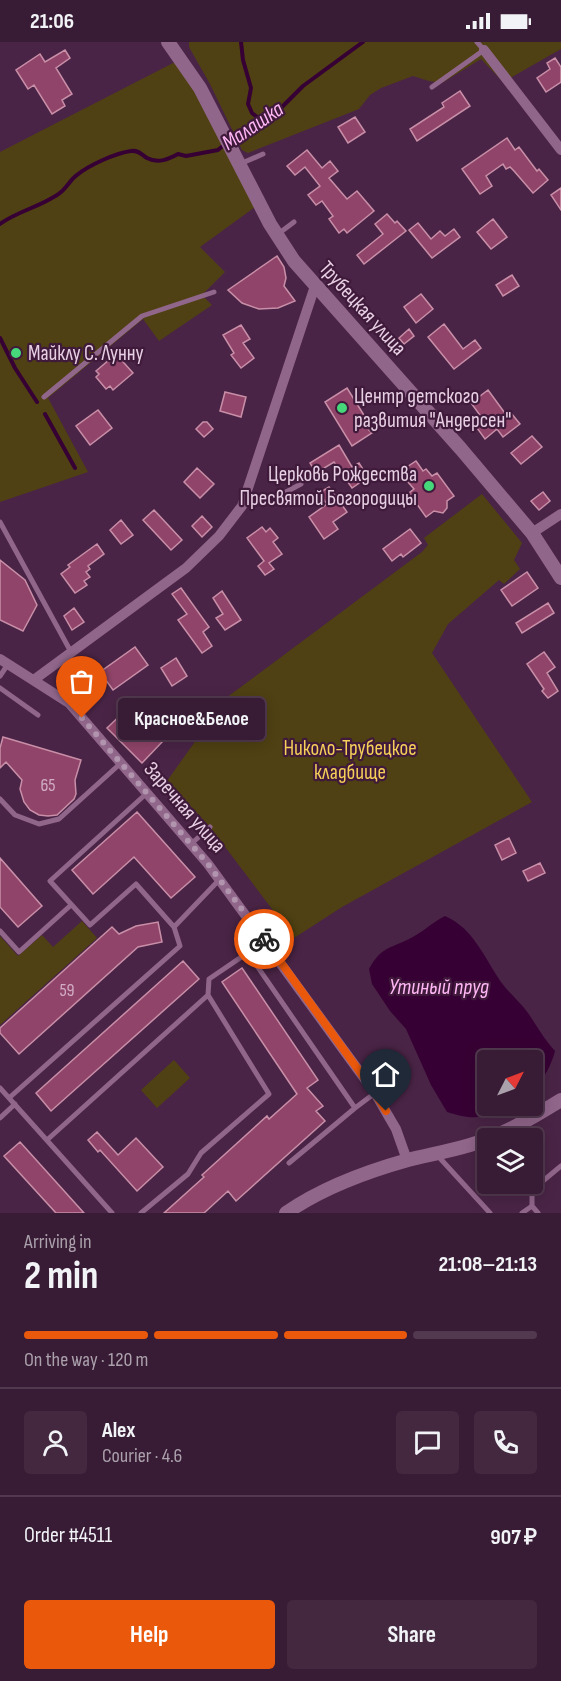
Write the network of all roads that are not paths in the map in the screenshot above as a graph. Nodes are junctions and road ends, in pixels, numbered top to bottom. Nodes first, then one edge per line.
1 (172, 43) edge
2 (480, 46) edge
3 (432, 87) dead end
4 (561, 150) edge
5 (263, 154) dead end
6 (238, 163) junction
7 (294, 222) dead end
8 (277, 235) junction
9 (315, 286) junction
10 (214, 291) dead end
11 (44, 397) dead end
12 (301, 484) dead end
13 (246, 494) junction
14 (561, 514) edge
15 (0, 522) edge
16 (532, 533) junction
17 (561, 578) edge
18 (71, 653) junction
19 (4, 661) edge
20 (0, 676) edge
21 (35, 680) junction
22 (0, 688) edge
23 (38, 715) dead end
24 (121, 763) junction
25 (147, 793) junction
26 (0, 799) edge
27 (210, 827) dead end
28 (191, 844) junction
29 (220, 879) junction
30 (71, 905) junction
31 (174, 927) junction
32 (0, 931) edge
33 (265, 940) junction
34 (248, 953) junction
35 (208, 995) junction
36 (0, 1088) edge
37 (375, 1093) junction
38 (9, 1098) junction
39 (561, 1100) edge
40 (15, 1104) junction
41 (355, 1108) junction
42 (0, 1118) edge
43 (47, 1140) junction
44 (436, 1154) junction
45 (407, 1160) junction
46 (289, 1163) dead end
47 (561, 1166) edge
48 (532, 1206) junction
49 (112, 1213) edge
50 (141, 1213) edge
51 (286, 1213) edge
52 (490, 1213) edge
53 (522, 1213) edge
54 (538, 1213) edge

1 - 6 main road, Трубецкая улица
2 - 3 lane
2 - 4 street
5 - 6 lane
6 - 8 main road, Трубецкая улица
7 - 8 lane
8 - 9 main road, Трубецкая улица
9 - 13 street
9 - 16 main road, Трубецкая улица
10 - 11 lane
12 - 13 lane
13 - 18 street
14 - 16 street
15 - 18 lane
16 - 17 main road, Трубецкая улица
18 - 21 street
19 - 20 lane
19 - 21 street, Заречная улица
21 - 24 street, Заречная улица
22 - 23 lane
24 - 25 street, Заречная улица
24 - 26 lane
25 - 28 street, Заречная улица
25 - 30 lane
27 - 28 lane
28 - 29 street, Заречная улица
29 - 31 lane
29 - 33 street, Заречная улица
30 - 31 lane
30 - 32 lane
31 - 38 lane
33 - 34 lane
33 - 37 street, Заречная улица
34 - 35 lane
34 - 41 lane
35 - 43 lane
35 - 50 lane
36 - 38 lane
37 - 41 lane
37 - 45 street, Заречная улица
38 - 40 lane
39 - 44 main road
40 - 42 lane
40 - 43 lane
41 - 46 lane
43 - 49 lane
44 - 45 main road
44 - 52 lane
45 - 51 main road
47 - 48 lane
48 - 53 lane
48 - 54 lane

